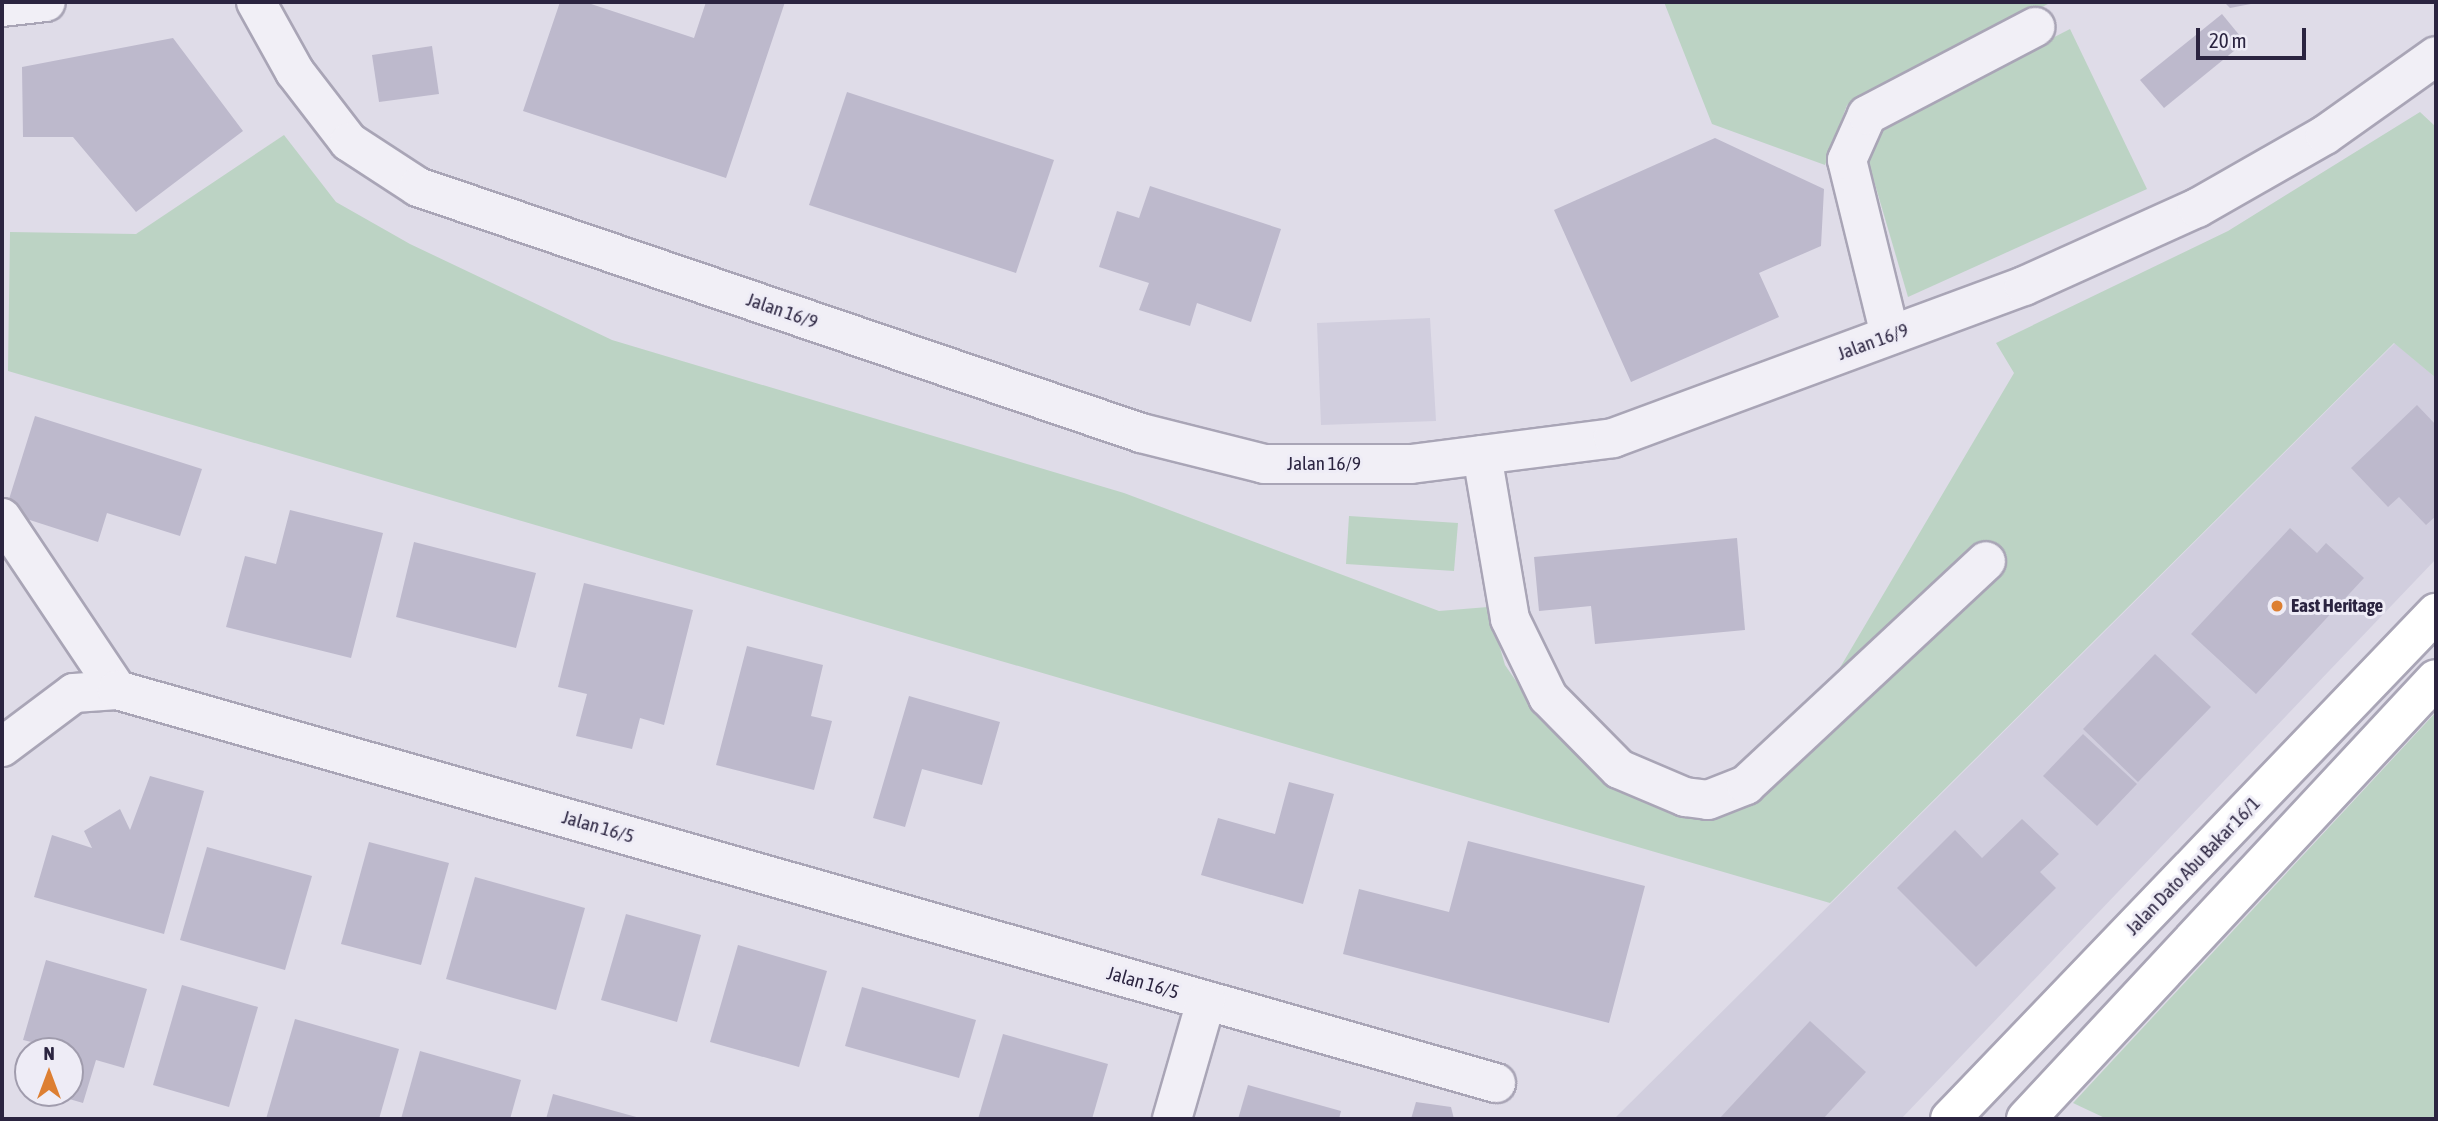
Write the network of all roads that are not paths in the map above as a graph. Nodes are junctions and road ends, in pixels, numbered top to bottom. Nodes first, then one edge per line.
1 (46, 2) edge
2 (256, 2) edge
3 (2, 7) edge
4 (2035, 27) dead end
5 (2436, 56) edge
6 (1890, 335) junction
7 (1482, 455) junction
8 (2, 518) edge
9 (1986, 561) dead end
10 (2436, 613) edge
11 (2436, 679) edge
12 (117, 690) junction
13 (2, 747) edge
14 (1206, 1001) junction
15 (1496, 1083) dead end
16 (1172, 1119) edge
17 (1950, 1119) edge
18 (2026, 1119) edge

1 - 3 street
2 - 7 street, Jalan 16/9
4 - 6 street
5 - 6 street, Jalan 16/9
6 - 7 street, Jalan 16/9
7 - 9 street
8 - 12 street
10 - 17 main road, Jalan Dato Abu Bakar 16/1
11 - 18 main road
12 - 13 street, Jalan 16/5
12 - 14 street, Jalan 16/5
14 - 15 street, Jalan 16/5
14 - 16 street

